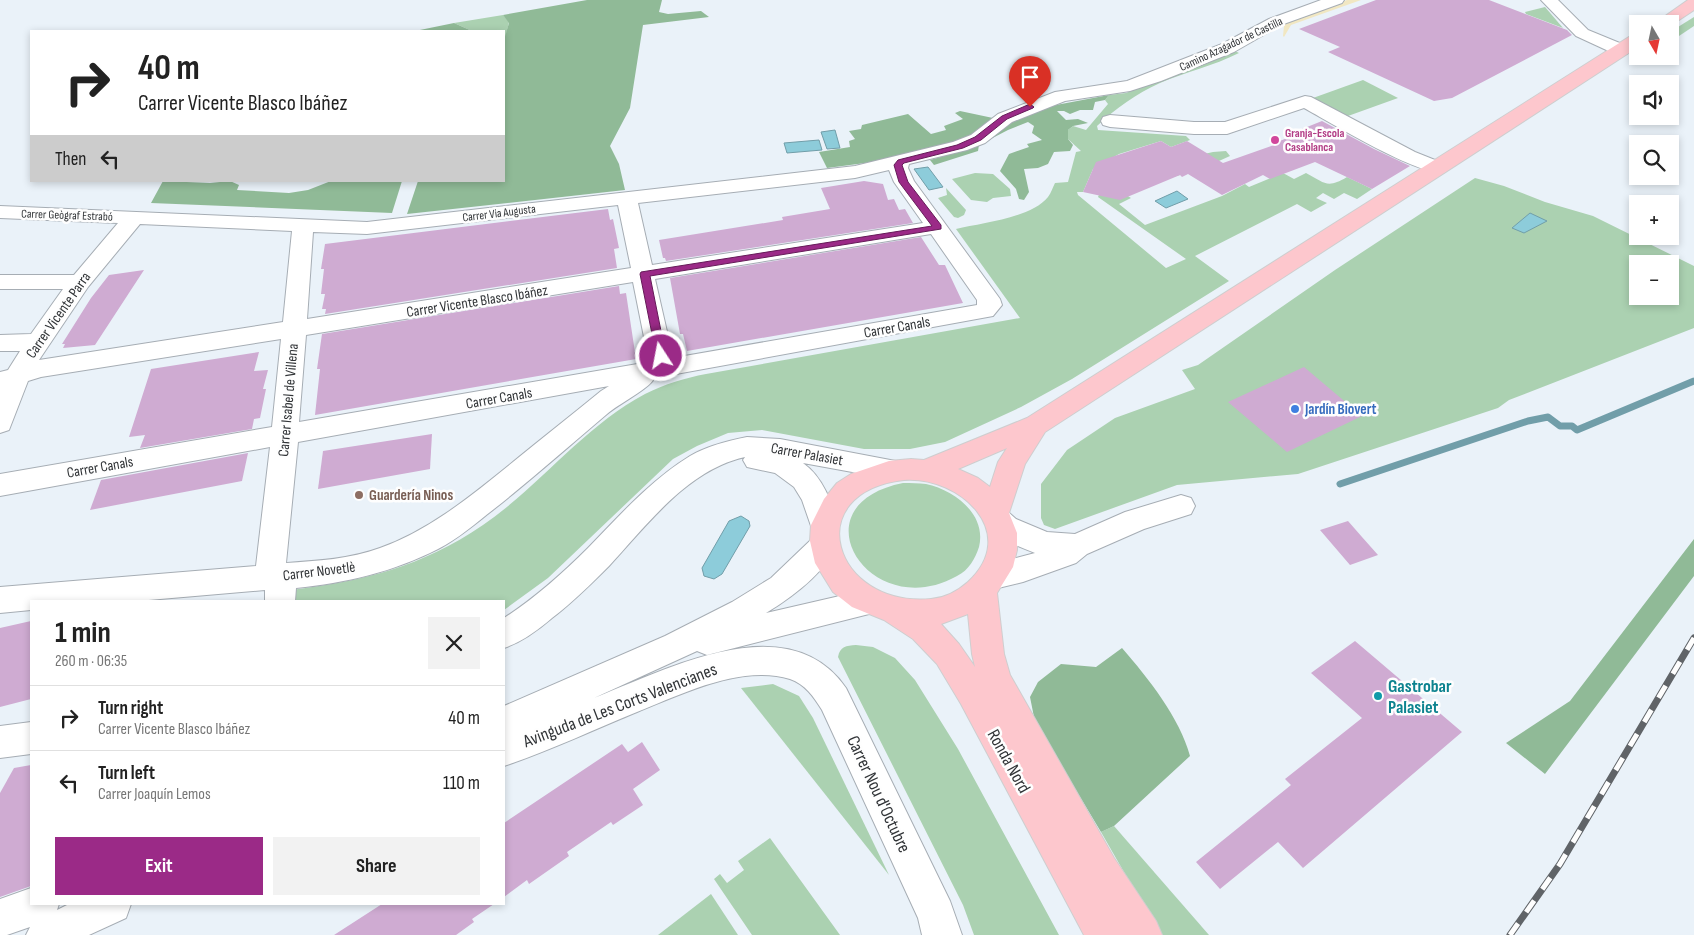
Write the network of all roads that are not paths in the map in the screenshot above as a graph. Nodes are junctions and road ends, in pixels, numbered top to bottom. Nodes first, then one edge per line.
1 (1336, 0) edge
2 (1549, 0) edge
3 (1694, 3) edge
4 (1676, 15) edge
5 (1629, 44) edge
6 (1110, 121) dead end
7 (1438, 168) junction
8 (902, 172) junction
9 (627, 198) junction
10 (0, 212) edge
11 (134, 218) junction
12 (303, 224) junction
13 (938, 227) junction
14 (644, 274) junction
15 (0, 282) edge
16 (80, 282) junction
17 (294, 330) junction
18 (0, 342) edge
19 (38, 342) junction
20 (663, 368) junction
21 (8, 379) edge
22 (574, 385) junction
23 (589, 414) junction
24 (0, 423) edge
25 (1036, 426) junction
26 (285, 435) junction
27 (896, 470) junction
28 (926, 470) junction
29 (0, 485) edge
30 (669, 487) junction
31 (1181, 506) dead end
32 (996, 516) junction
33 (825, 535) junction
34 (1076, 546) junction
35 (988, 584) junction
36 (271, 590) edge
37 (0, 600) edge
38 (879, 605) junction
39 (505, 633) edge
40 (670, 651) junction
41 (797, 667) joint
42 (505, 722) edge
43 (30, 738) edge
44 (0, 742) edge
45 (505, 750) edge
46 (37, 905) edge
47 (110, 905) edge
48 (0, 918) edge
49 (46, 935) edge
50 (942, 935) edge
51 (1106, 935) edge
52 (1142, 935) edge

1 - 8 street, Camino Azagador de Castilla
2 - 5 street
3 - 4 main road
5 - 7 main road
6 - 7 street
7 - 25 main road
8 - 9 street, Carrer Via Augusta
8 - 13 street
9 - 12 street, Carrer Via Augusta
9 - 14 street
10 - 11 street, Carrer Geògraf Estrabó
11 - 12 street, Carrer Via Augusta
11 - 16 street, Carrer Vicente Parra
12 - 17 street, Carrer Isabel de Villena
13 - 14 street, Carrer Vicente Blasco Ibáñez
13 - 20 street, Carrer Canals
14 - 17 street, Carrer Vicente Blasco Ibáñez
14 - 20 street
15 - 16 street
16 - 19 street, Carrer Vicente Parra
17 - 21 street, Carrer Vicente Blasco Ibáñez
17 - 26 street, Carrer Isabel de Villena
18 - 19 street
19 - 21 street, Carrer Vicente Parra
20 - 22 street, Carrer Canals
20 - 23 street, Carrer Novetlè
21 - 24 street, Carrer Vicente Parra
22 - 23 street
22 - 26 street, Carrer Canals
23 - 36 street, Carrer Novetlè
25 - 28 main road
25 - 32 main road
26 - 29 street, Carrer Canals
26 - 36 street, Carrer Isabel de Villena
27 - 28 main road
27 - 30 street, Carrer Palasiet
27 - 33 main road
28 - 32 main road
30 - 33 street, Carrer Palasiet
30 - 39 street, Carrer Palasiet
31 - 34 street
32 - 34 street
32 - 35 main road
33 - 38 main road
33 - 40 street, Avinguda de Les Corts Valencianes
34 - 35 street
35 - 38 main road
35 - 52 main road, Ronda Nord
36 - 37 street, Carrer Novetlè
38 - 40 street, Avinguda de Les Corts Valencianes
38 - 51 main road, Ronda Nord
40 - 42 street, Avinguda de Les Corts Valencianes
41 - 45 street, Avinguda de Les Corts Valencianes
41 - 50 street, Carrer Nou d'Octubre
43 - 44 street
46 - 48 street
47 - 49 street

